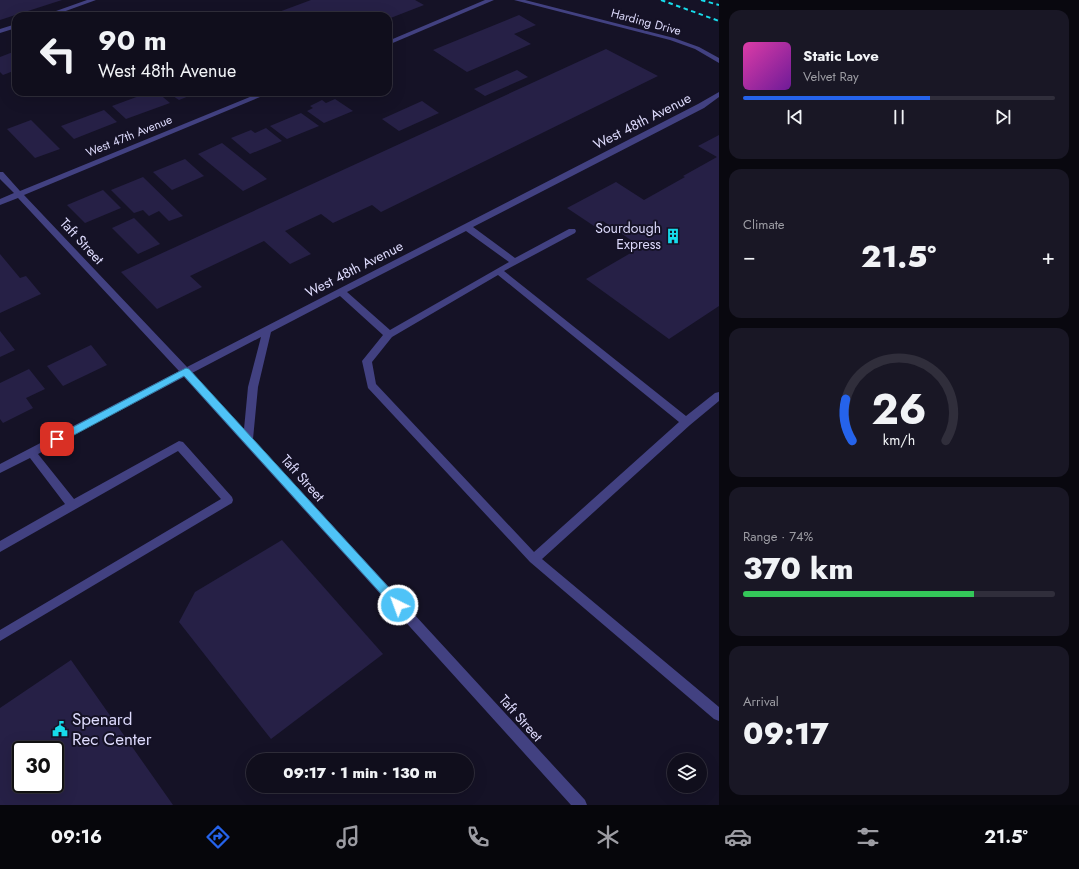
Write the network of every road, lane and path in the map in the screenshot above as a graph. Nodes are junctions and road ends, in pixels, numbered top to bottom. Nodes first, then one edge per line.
1 (93, 0) edge
2 (491, 0) edge
3 (517, 0) edge
4 (58, 12) edge
5 (12, 27) edge
6 (0, 31) edge
7 (392, 41) edge
8 (719, 61) edge
9 (719, 94) edge
10 (258, 96) edge
11 (0, 174) edge
12 (18, 195) junction
13 (0, 202) edge
14 (467, 227) junction
15 (572, 231) dead end
16 (515, 262) junction
17 (498, 271) junction
18 (341, 292) junction
19 (267, 330) junction
20 (389, 335) junction
21 (186, 372) junction
22 (719, 396) edge
23 (686, 422) junction
24 (248, 440) junction
25 (32, 453) junction
26 (0, 469) edge
27 (72, 506) junction
28 (0, 547) edge
29 (534, 559) junction
30 (0, 636) edge
31 (719, 715) edge
32 (580, 805) edge

1 - 4 street
2 - 7 street
3 - 8 street, Harding Drive
5 - 6 street
9 - 14 street, West 48th Avenue
10 - 12 street, West 47th Avenue
11 - 12 street, Taft Street
12 - 13 street, West 47th Avenue
12 - 21 street, Taft Street
14 - 16 street
14 - 18 street, West 48th Avenue
15 - 16 street
16 - 17 street
17 - 20 street
17 - 23 street
18 - 19 street, West 48th Avenue
18 - 20 street
19 - 21 street, West 48th Avenue
19 - 24 street
20 - 29 street
21 - 24 street, Taft Street
21 - 25 street, West 48th Avenue
22 - 23 street
23 - 29 street
24 - 32 street, Taft Street
25 - 26 street, West 48th Avenue
25 - 27 street
27 - 28 street
27 - 30 street
29 - 31 street

